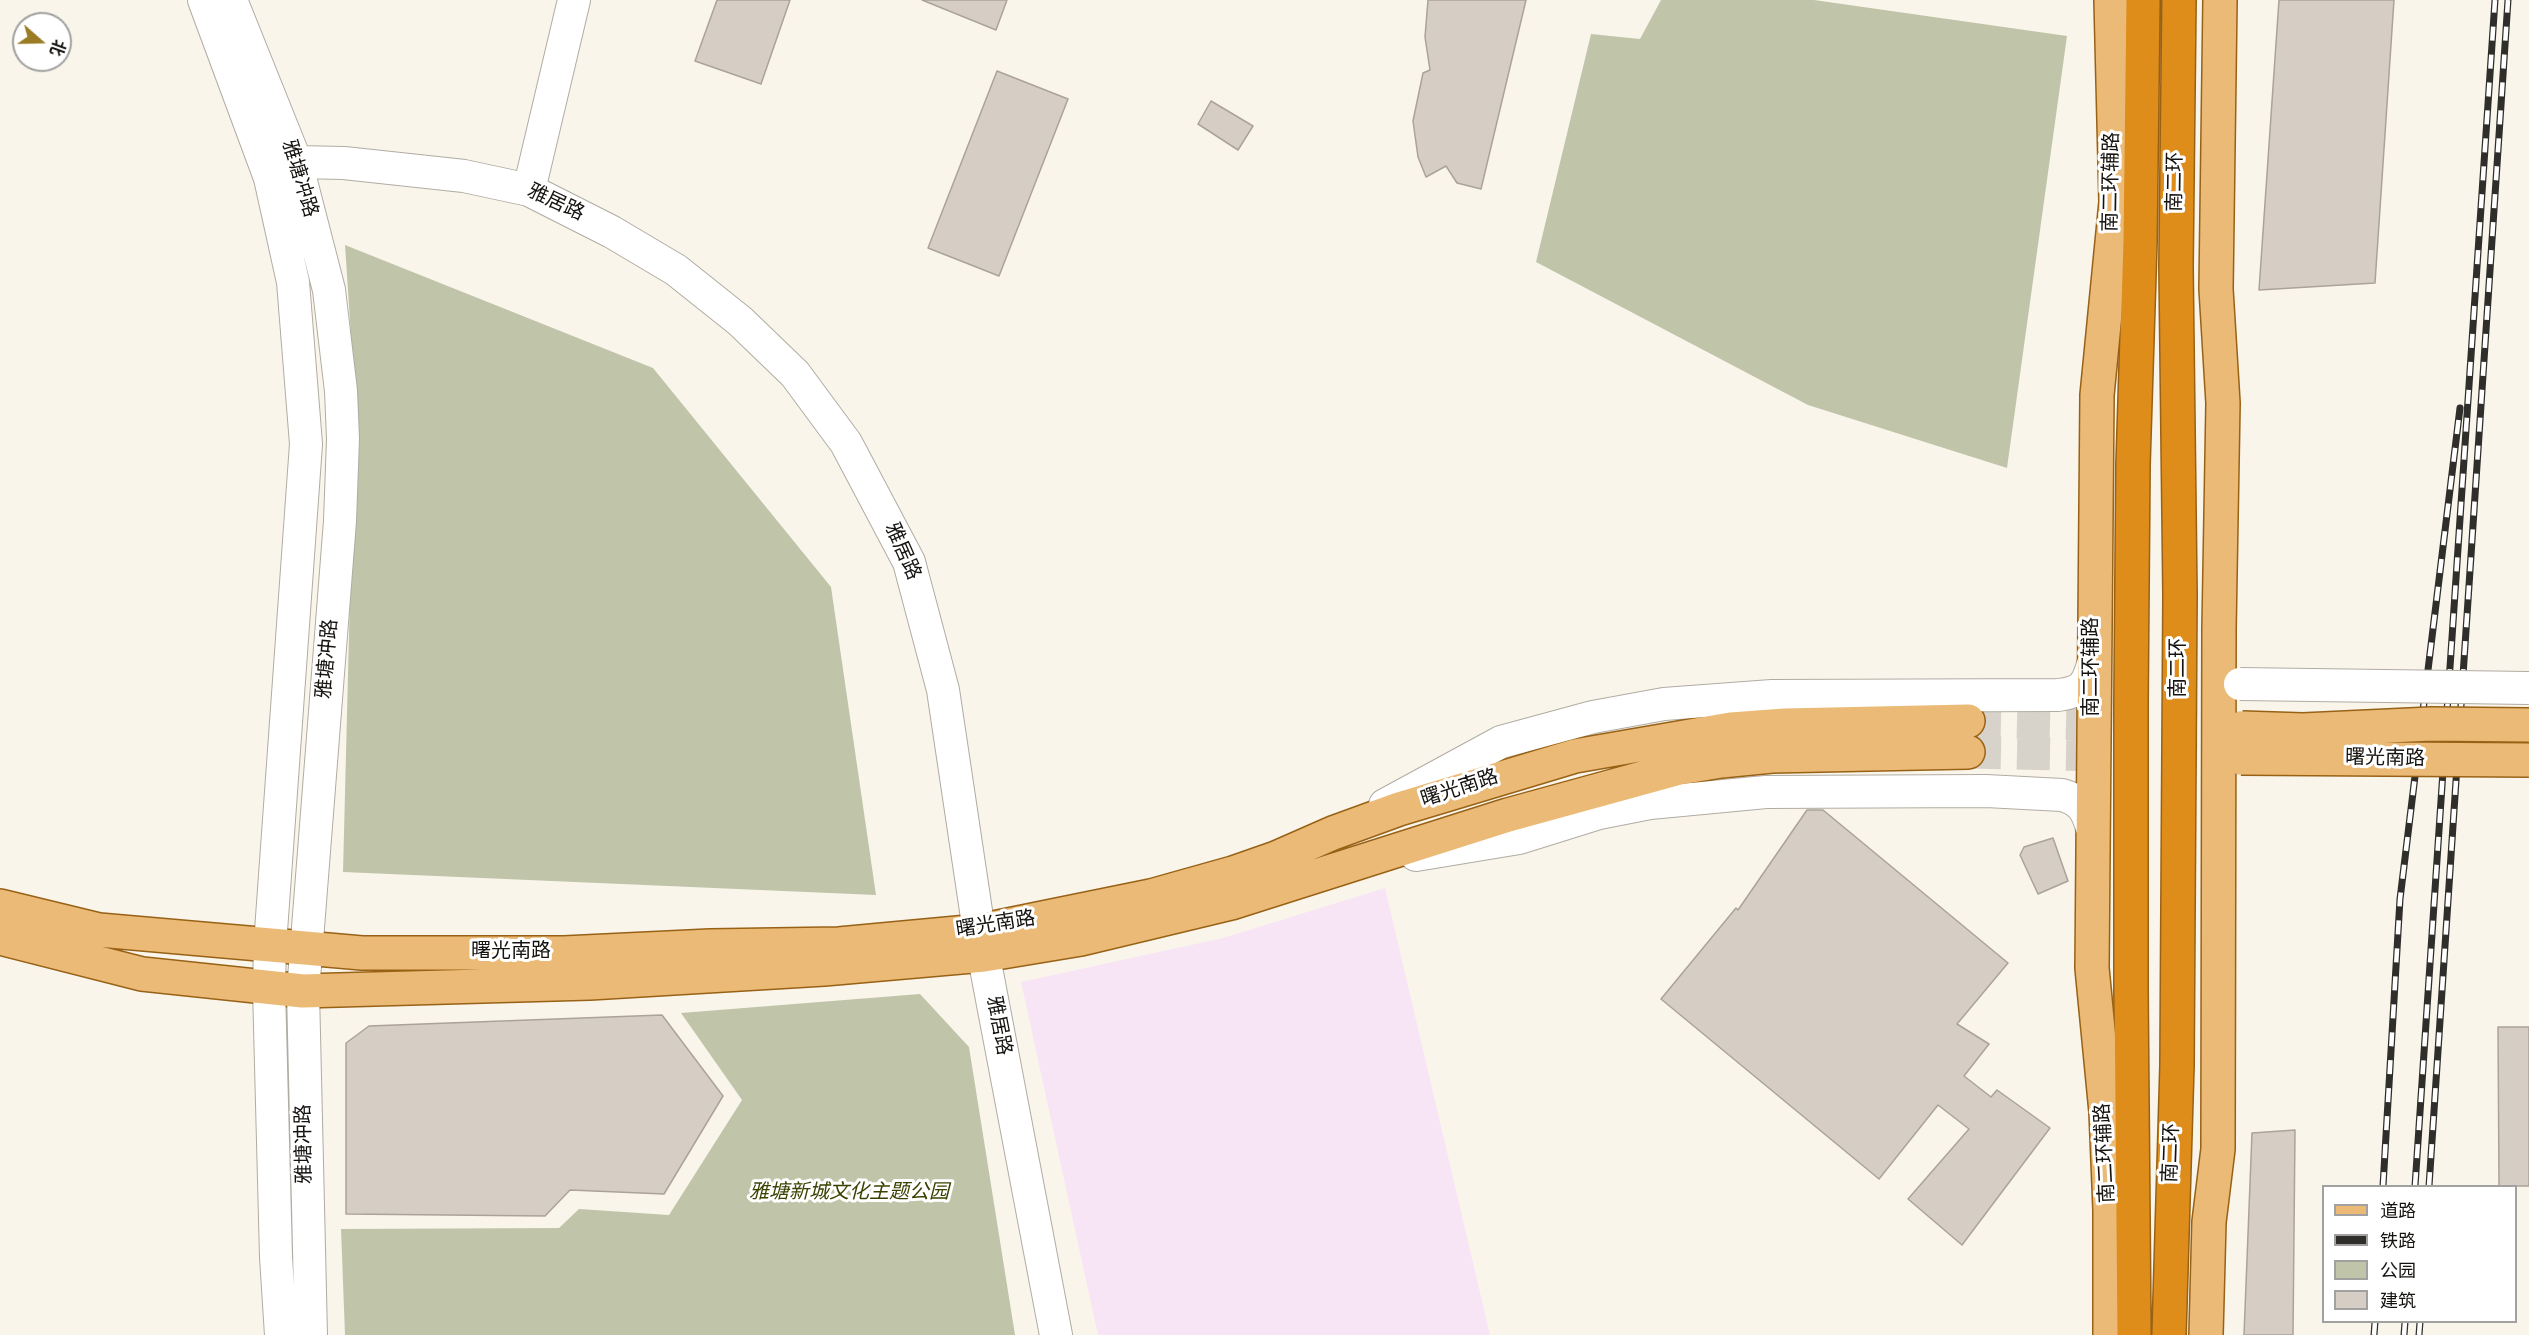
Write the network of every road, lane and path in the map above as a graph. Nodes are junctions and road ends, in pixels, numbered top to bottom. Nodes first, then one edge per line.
1 (204, 0) edge
2 (231, 0) edge
3 (573, 0) edge
4 (2111, 0) edge
5 (2143, 0) edge
6 (2179, 0) edge
7 (2220, 0) edge
8 (296, 162) junction
9 (270, 178) junction
10 (529, 189) junction
11 (2093, 664) junction
12 (2230, 676) junction
13 (2529, 688) edge
14 (2529, 725) edge
15 (2529, 760) edge
16 (2092, 828) junction
17 (1333, 833) junction
18 (1341, 867) junction
19 (0, 906) edge
20 (0, 938) edge
21 (982, 943) junction
22 (270, 945) junction
23 (306, 949) junction
24 (269, 988) junction
25 (303, 991) junction
26 (280, 1335) edge
27 (311, 1335) edge
28 (1056, 1335) edge
29 (2110, 1335) edge
30 (2134, 1335) edge
31 (2169, 1335) edge
32 (2206, 1335) edge

1 - 9 street, 雅塘冲路
2 - 8 street, 雅塘冲路
3 - 10 street
4 - 11 main road, 南二环辅路
5 - 30 highway, 南二环
6 - 31 highway, 南二环
7 - 12 main road
8 - 9 street
8 - 10 street, 雅居路
8 - 23 street, 雅塘冲路
9 - 22 street, 雅塘冲路
10 - 21 street, 雅居路
11 - 16 main road, 南二环辅路
11 - 17 street
12 - 13 street, bridge
12 - 32 main road
14 - 15 main road, 曙光南路, bridge
16 - 18 street
16 - 29 main road, 南二环辅路
17 - 18 main road, 曙光南路
17 - 21 main road, 曙光南路
18 - 21 main road, 曙光南路
19 - 22 main road, 曙光南路
20 - 24 main road, 曙光南路
21 - 23 main road, 曙光南路
21 - 25 main road, 曙光南路
21 - 28 street, 雅居路
22 - 23 main road, 曙光南路
22 - 24 street, 雅塘冲路
23 - 25 street, 雅塘冲路
24 - 25 main road, 曙光南路
24 - 26 street, 雅塘冲路
25 - 27 street, 雅塘冲路

